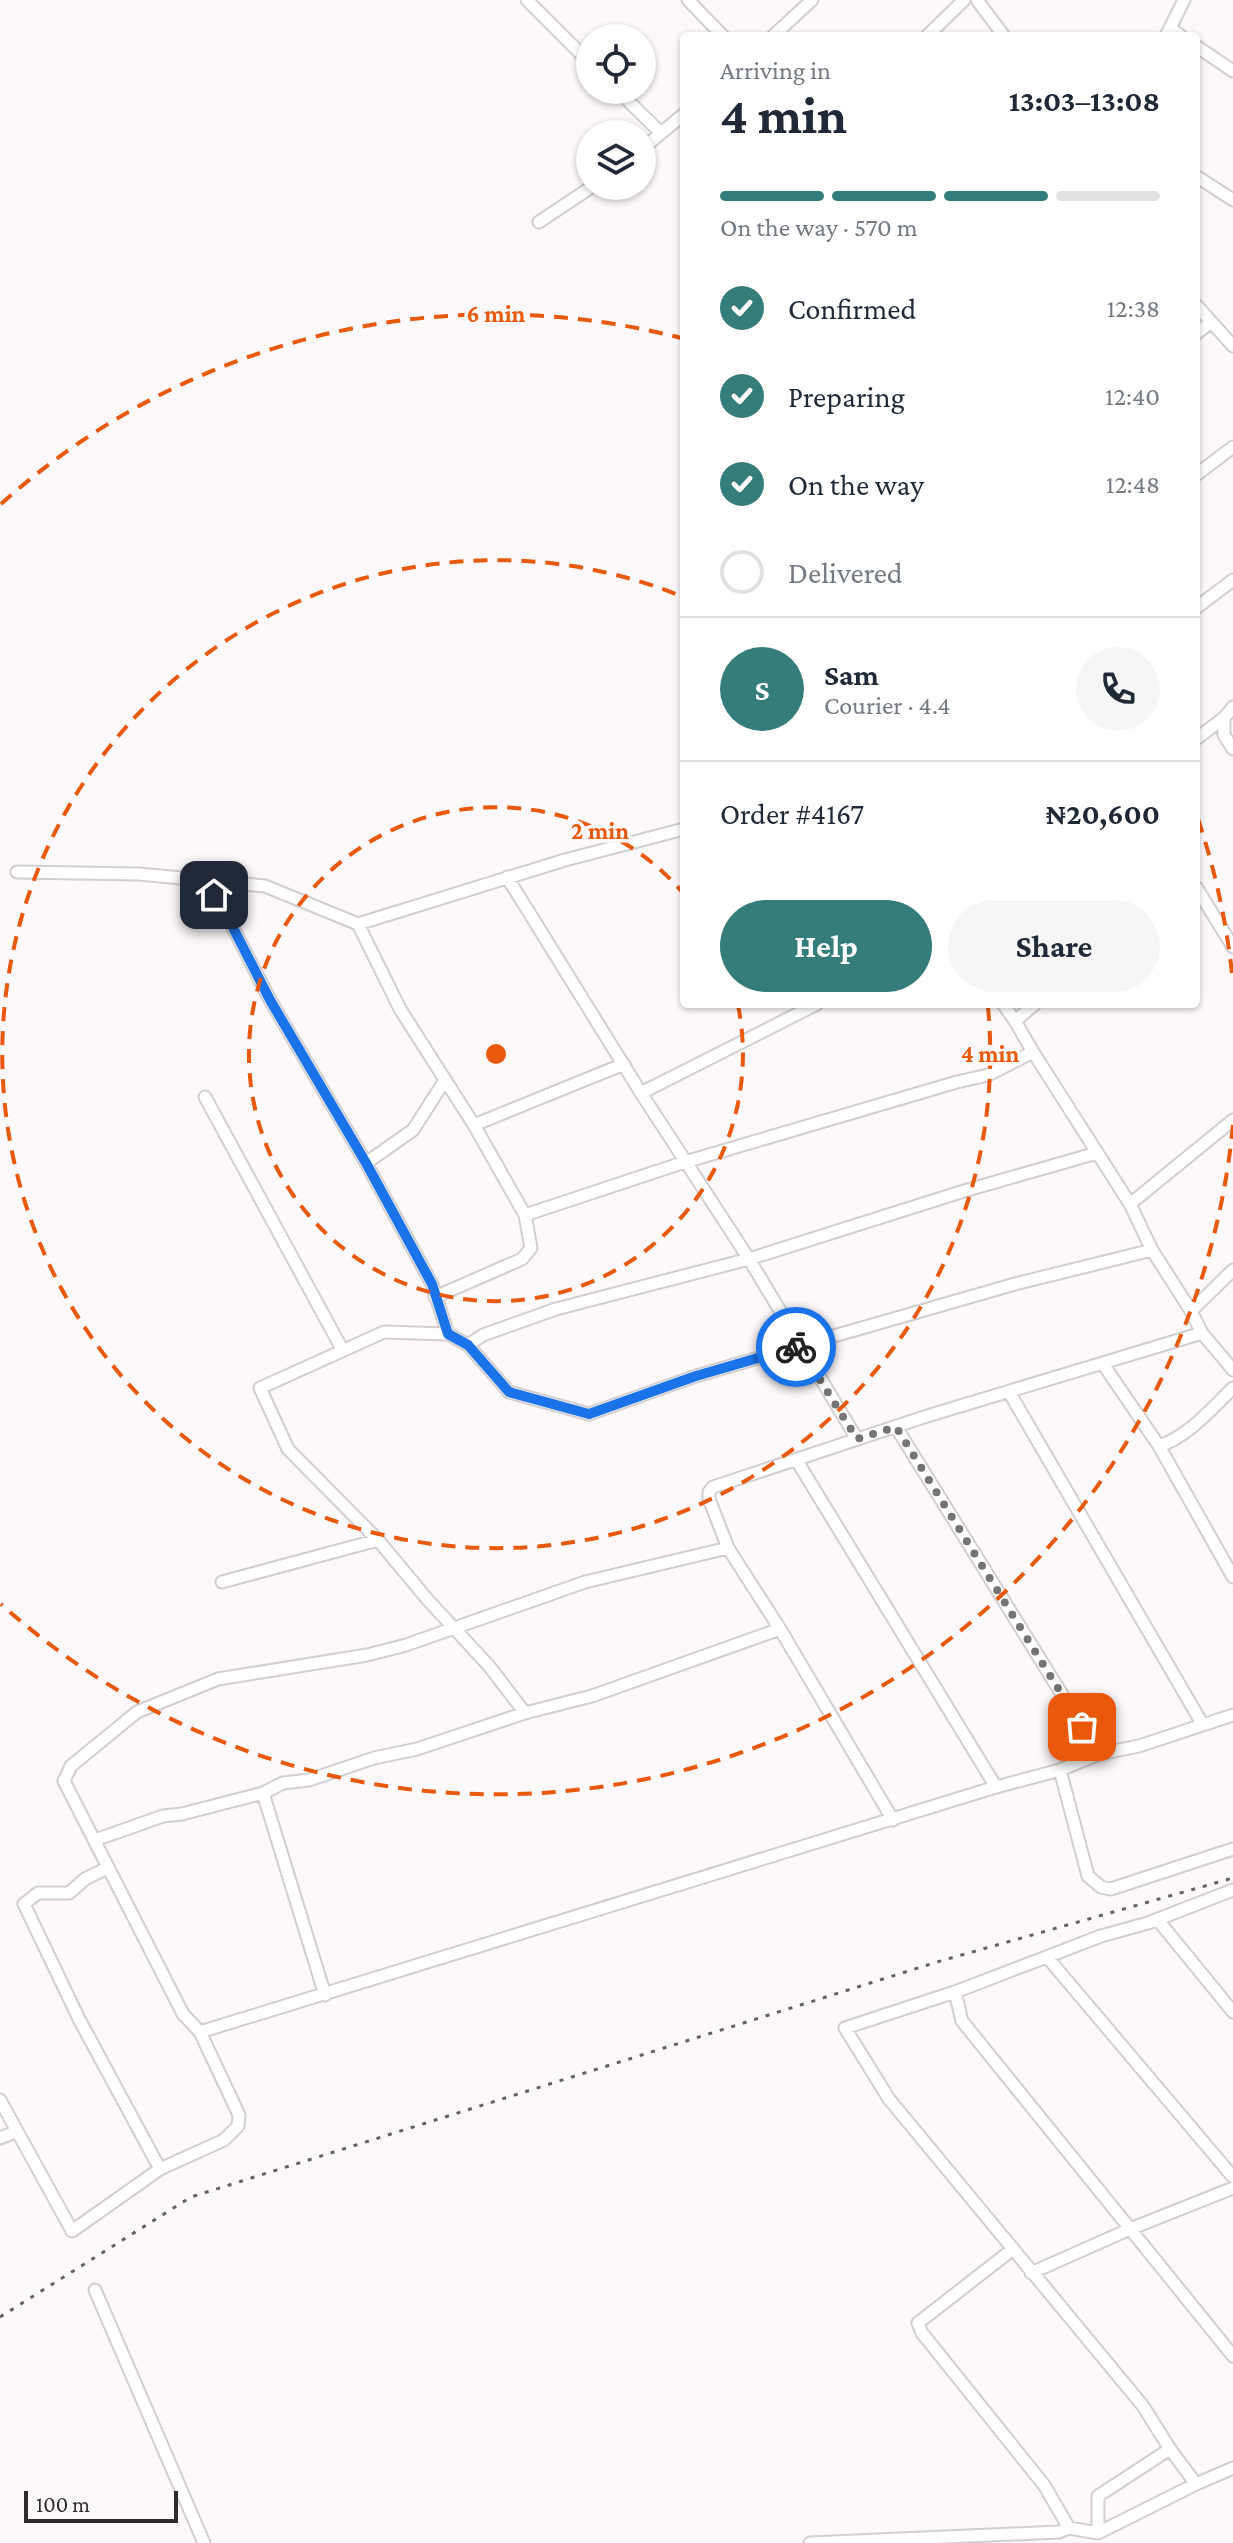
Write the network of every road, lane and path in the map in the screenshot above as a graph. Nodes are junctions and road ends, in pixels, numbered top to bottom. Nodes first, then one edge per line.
1 (527, 0) edge
2 (688, 0) edge
3 (812, 0) edge
4 (964, 0) edge
5 (977, 0) edge
6 (1184, 0) edge
7 (719, 32) edge
8 (777, 32) edge
9 (931, 32) edge
10 (1001, 32) edge
11 (1168, 32) edge
12 (576, 49) edge
13 (1200, 49) edge
14 (1233, 71) edge
15 (631, 104) edge
16 (680, 117) edge
17 (661, 133) junction
18 (656, 137) edge
19 (1200, 179) edge
20 (576, 197) edge
21 (1233, 200) edge
22 (539, 222) dead end
23 (1200, 310) edge
24 (1211, 322) junction
25 (1200, 331) edge
26 (1233, 346) edge
27 (1233, 447) edge
28 (1200, 472) edge
29 (1233, 580) edge
30 (1200, 605) edge
31 (1233, 707) edge
32 (1224, 718) junction
33 (1200, 736) edge
34 (1233, 749) edge
35 (680, 830) edge
36 (17, 872) dead end
37 (507, 877) junction
38 (203, 878) junction
39 (1200, 893) edge
40 (358, 924) junction
41 (1233, 947) edge
42 (809, 1008) edge
43 (1006, 1008) edge
44 (1030, 1008) edge
45 (1015, 1021) junction
46 (1033, 1052) junction
47 (624, 1064) junction
48 (445, 1080) junction
49 (641, 1093) junction
50 (205, 1097) dead end
51 (1233, 1120) edge
52 (474, 1125) junction
53 (1097, 1153) junction
54 (685, 1162) junction
55 (366, 1163) junction
56 (1130, 1204) junction
57 (525, 1215) junction
58 (1152, 1250) junction
59 (749, 1259) junction
60 (1233, 1270) edge
61 (435, 1297) junction
62 (1191, 1311) junction
63 (1202, 1333) junction
64 (448, 1334) junction
65 (468, 1345) junction
66 (799, 1346) junction
67 (342, 1349) junction
68 (1103, 1364) junction
69 (1233, 1370) edge
70 (1233, 1388) edge
71 (1009, 1392) junction
72 (896, 1427) junction
73 (857, 1439) junction
74 (1159, 1446) junction
75 (797, 1461) junction
76 (378, 1540) junction
77 (728, 1548) junction
78 (1233, 1577) edge
79 (222, 1582) dead end
80 (453, 1628) junction
81 (780, 1629) junction
82 (525, 1713) junction
83 (1233, 1715) edge
84 (1203, 1725) junction
85 (1099, 1754) junction
86 (1060, 1770) junction
87 (996, 1787) junction
88 (263, 1793) junction
89 (893, 1820) junction
90 (95, 1840) junction
91 (1233, 1849) edge
92 (107, 1868) junction
93 (1233, 1890) edge
94 (1157, 1919) junction
95 (1047, 1957) junction
96 (955, 1992) junction
97 (325, 1995) junction
98 (1233, 2012) edge
99 (200, 2032) junction
100 (0, 2100) edge
101 (15, 2132) junction
102 (0, 2138) edge
103 (160, 2169) junction
104 (1233, 2177) edge
105 (1233, 2188) edge
106 (1130, 2229) junction
107 (1013, 2249) junction
108 (1031, 2273) junction
109 (95, 2290) dead end
110 (1233, 2356) edge
111 (1170, 2449) junction
112 (1233, 2468) edge
113 (1196, 2484) junction
114 (1069, 2528) junction
115 (1098, 2533) junction
116 (204, 2543) edge
117 (810, 2543) edge

1 - 12 street
2 - 7 street
3 - 8 street
4 - 9 street
5 - 10 street
6 - 11 street
13 - 14 street
15 - 17 street
16 - 17 street
17 - 18 street
19 - 21 street
20 - 22 street
23 - 24 street
24 - 25 street
24 - 26 street
27 - 28 street
29 - 30 street
31 - 32 street
32 - 33 street
32 - 34 street
35 - 37 street
36 - 38 street
37 - 40 street
37 - 47 street
38 - 40 street
38 - 55 street
39 - 41 street
40 - 48 street
42 - 49 street
43 - 45 street
44 - 45 street
45 - 46 street
46 - 53 street
46 - 54 street
47 - 49 street
47 - 52 street
48 - 52 street
48 - 55 street
49 - 54 street
50 - 67 street
51 - 56 street
52 - 57 street
53 - 56 street
53 - 59 street
54 - 57 street
54 - 59 street
55 - 61 street
56 - 58 street
57 - 61 street
58 - 62 street
58 - 66 street
59 - 65 street
59 - 66 street
60 - 62 street
61 - 64 street
62 - 63 street
63 - 68 street
63 - 69 street
64 - 65 street
64 - 67 street
65 - 66 street
66 - 73 street
67 - 76 street
68 - 71 street
68 - 74 street
70 - 74 street
71 - 72 street
71 - 84 street
72 - 73 street
72 - 85 street
73 - 75 street
74 - 78 street
75 - 77 street
75 - 87 street
76 - 79 street
76 - 80 street
77 - 80 street
77 - 81 street
80 - 82 street
80 - 90 street
81 - 82 street
81 - 89 street
82 - 88 street
83 - 84 street
84 - 85 street
85 - 86 street
86 - 87 street
86 - 91 street
87 - 89 street
88 - 90 street
88 - 97 street
89 - 97 street
90 - 92 street
92 - 99 street
92 - 103 street
93 - 94 street
94 - 95 street
94 - 98 street
95 - 96 street
95 - 104 street
96 - 106 street
96 - 107 street
97 - 99 street
99 - 103 street
100 - 101 street
101 - 102 street
101 - 103 street
105 - 106 street
106 - 108 street
106 - 110 street
107 - 108 street
107 - 114 street
108 - 111 street
109 - 116 street
111 - 113 street
111 - 115 street
112 - 113 street
113 - 115 street
114 - 115 street
114 - 117 street

